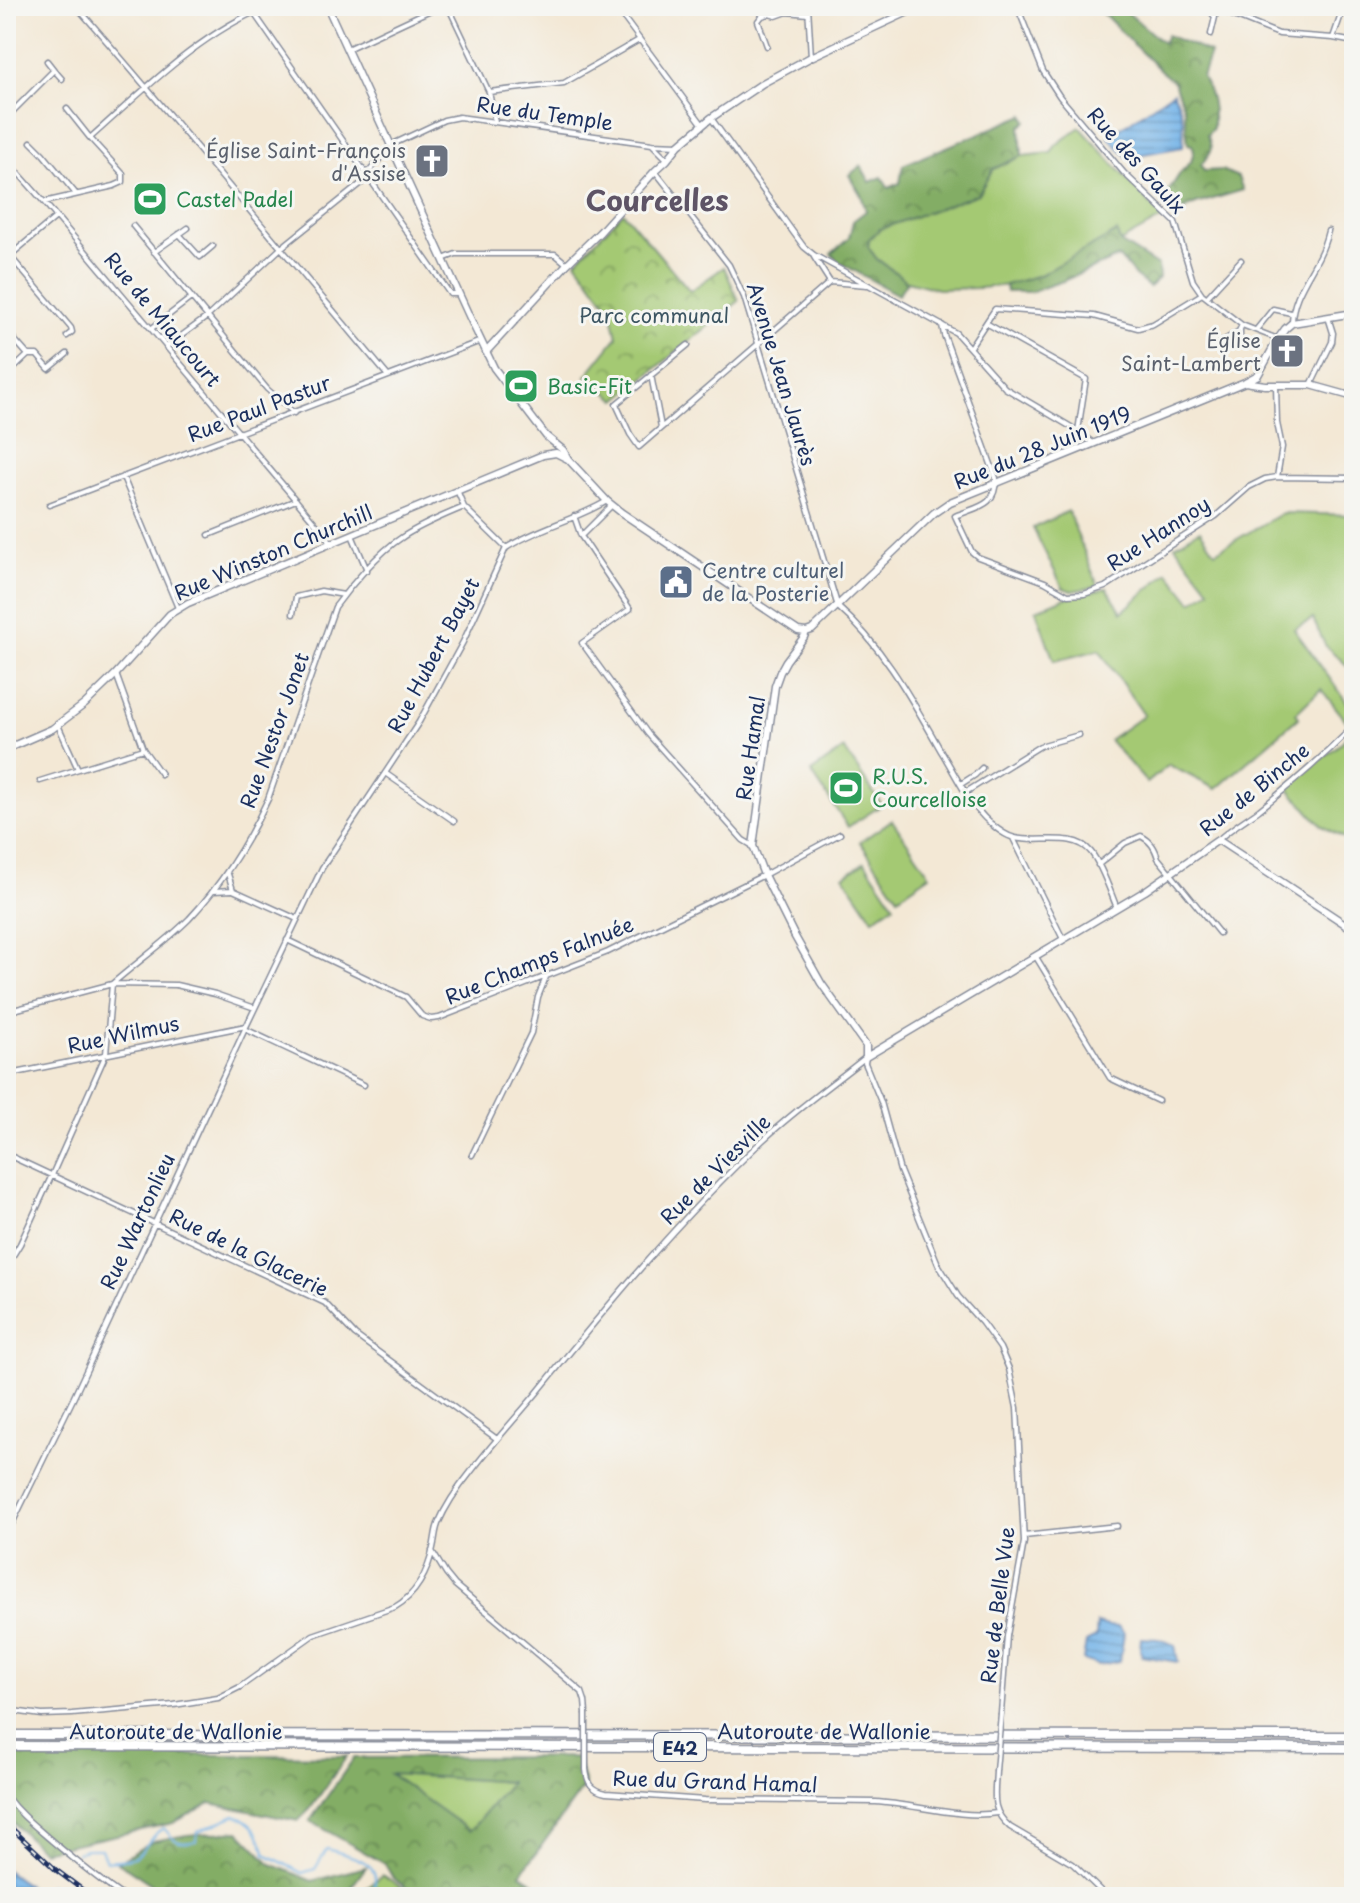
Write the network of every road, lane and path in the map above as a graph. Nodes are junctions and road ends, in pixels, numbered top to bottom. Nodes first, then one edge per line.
1 (76, 6) edge
2 (249, 6) edge
3 (269, 6) edge
4 (327, 6) edge
5 (439, 6) edge
6 (448, 6) edge
7 (615, 6) edge
8 (766, 6) edge
9 (808, 6) edge
10 (921, 6) edge
11 (1017, 6) edge
12 (1208, 6) edge
13 (1344, 6) edge
14 (253, 12) junction
15 (769, 14) junction
16 (808, 14) junction
17 (1211, 34) dead end
18 (1333, 38) junction
19 (639, 40) junction
20 (1354, 42) edge
21 (767, 46) dead end
22 (347, 49) junction
23 (811, 57) junction
24 (47, 61) dead end
25 (54, 70) junction
26 (62, 79) dead end
27 (148, 87) junction
28 (489, 92) junction
29 (67, 109) dead end
30 (6, 118) edge
31 (711, 118) junction
32 (495, 122) junction
33 (703, 125) junction
34 (90, 138) junction
35 (31, 142) dead end
36 (652, 144) junction
37 (391, 145) junction
38 (679, 145) junction
39 (6, 159) edge
40 (667, 160) junction
41 (655, 171) junction
42 (368, 178) junction
43 (76, 194) junction
44 (44, 202) junction
45 (56, 217) junction
46 (133, 226) dead end
47 (188, 228) dead end
48 (1328, 231) dead end
49 (179, 234) junction
50 (213, 246) dead end
51 (281, 248) junction
52 (154, 252) junction
53 (814, 255) junction
54 (8, 258) edge
55 (443, 259) junction
56 (1241, 260) dead end
57 (567, 264) junction
58 (830, 282) junction
59 (870, 286) junction
60 (459, 294) junction
61 (1204, 296) junction
62 (191, 298) junction
63 (1292, 313) junction
64 (1354, 313) edge
65 (207, 317) junction
66 (1328, 317) junction
67 (986, 323) junction
68 (1292, 323) junction
69 (942, 325) junction
70 (1241, 327) junction
71 (151, 329) junction
72 (6, 330) edge
73 (1256, 330) junction
74 (67, 336) dead end
75 (1278, 339) junction
76 (481, 341) junction
77 (688, 345) dead end
78 (757, 346) junction
79 (1215, 346) dead end
80 (1240, 346) dead end
81 (166, 347) junction
82 (970, 347) junction
83 (486, 352) junction
84 (67, 354) dead end
85 (28, 355) junction
86 (651, 375) junction
87 (6, 376) edge
88 (388, 376) junction
89 (1245, 382) junction
90 (1276, 385) junction
91 (1311, 385) junction
92 (1354, 397) edge
93 (294, 413) junction
94 (661, 428) junction
95 (1078, 431) junction
96 (239, 433) junction
97 (1093, 443) junction
98 (554, 449) junction
99 (123, 477) junction
100 (1277, 477) junction
101 (1354, 478) edge
102 (996, 483) junction
103 (457, 490) junction
104 (296, 500) junction
105 (609, 503) junction
106 (49, 505) dead end
107 (464, 507) junction
108 (574, 516) junction
109 (209, 535) dead end
110 (351, 535) junction
111 (581, 536) junction
112 (332, 543) junction
113 (506, 548) junction
114 (367, 570) junction
115 (344, 595) junction
116 (838, 607) junction
117 (178, 608) junction
118 (293, 614) dead end
119 (806, 632) junction
120 (116, 674) junction
121 (58, 725) junction
122 (1354, 726) edge
123 (1079, 735) dead end
124 (6, 749) edge
125 (143, 749) junction
126 (982, 768) dead end
127 (78, 769) junction
128 (385, 773) junction
129 (161, 774) dead end
130 (40, 781) dead end
131 (961, 784) junction
132 (966, 792) junction
133 (454, 821) dead end
134 (840, 834) dead end
135 (1013, 838) junction
136 (1218, 840) junction
137 (753, 846) junction
138 (1098, 865) junction
139 (1171, 873) junction
140 (228, 874) junction
141 (764, 875) junction
142 (233, 890) junction
143 (214, 891) junction
144 (1117, 908) junction
145 (297, 919) junction
146 (1354, 930) edge
147 (1219, 933) dead end
148 (1063, 939) junction
149 (287, 940) junction
150 (1035, 955) junction
151 (546, 977) junction
152 (112, 984) junction
153 (255, 1008) junction
154 (6, 1012) edge
155 (245, 1027) junction
156 (106, 1054) junction
157 (866, 1057) junction
158 (6, 1075) edge
159 (364, 1085) dead end
160 (1158, 1101) dead end
161 (6, 1154) edge
162 (472, 1155) dead end
163 (52, 1175) junction
164 (153, 1224) junction
165 (6, 1267) edge
166 (497, 1439) junction
167 (1117, 1526) dead end
168 (6, 1536) edge
169 (1024, 1536) junction
170 (432, 1551) junction
171 (6, 1710) edge
172 (6, 1735) edge
173 (1354, 1736) edge
174 (6, 1746) edge
175 (1354, 1748) edge
176 (6, 1796) edge
177 (997, 1813) junction
178 (124, 1897) edge
179 (1107, 1897) edge

1 - 27 street
2 - 14 street
3 - 14 street
4 - 22 main road
5 - 22 street
6 - 28 street
7 - 19 street
8 - 15 street
9 - 16 street
10 - 23 main road
11 - 61 street, Rue des Gaulx
12 - 17 street
12 - 18 street
13 - 18 street
14 - 27 street
14 - 42 street
15 - 16 street
15 - 21 street
16 - 23 street
18 - 20 street
19 - 28 street
19 - 33 street
22 - 37 main road
23 - 31 main road
24 - 25 street
25 - 26 street
25 - 30 street
27 - 34 street
27 - 51 street
28 - 32 street
29 - 34 street
31 - 33 main road
31 - 53 street
32 - 36 street, Rue du Temple
32 - 37 street, Rue du Temple
33 - 38 main road
34 - 43 street
35 - 43 street
36 - 38 street, Rue du Temple
36 - 40 street
37 - 42 street
37 - 55 main road
38 - 40 main road
39 - 44 street, Rue de Miaucourt
40 - 41 main road
41 - 57 main road
41 - 78 street, Avenue Jean Jaurès
42 - 51 street
42 - 60 street
43 - 44 street
44 - 45 street, Rue de Miaucourt
45 - 54 street
45 - 71 street, Rue de Miaucourt
46 - 52 street
47 - 49 street
48 - 63 street
49 - 50 street
49 - 52 street
51 - 65 street
51 - 88 street
52 - 62 street
53 - 58 street
53 - 59 street
54 - 74 street
55 - 57 street
55 - 60 main road
56 - 61 street
57 - 83 main road
58 - 59 street
58 - 78 street
59 - 69 street
60 - 76 main road
61 - 67 street
61 - 70 street, Rue des Gaulx
62 - 65 street
62 - 71 street
63 - 68 street
63 - 73 street
64 - 66 main road
65 - 81 street
65 - 93 street
66 - 68 main road
66 - 91 street
67 - 82 street
67 - 95 street
68 - 75 main road
69 - 82 street
69 - 102 street
70 - 73 street, Rue des Gaulx
70 - 79 street
70 - 80 street
71 - 81 street, Rue de Miaucourt
72 - 85 street
73 - 75 street, Rue des Gaulx
75 - 89 main road
76 - 83 main road
76 - 88 street, Rue Paul Pastur
77 - 86 street
78 - 94 street
78 - 116 street, Avenue Jean Jaurès
81 - 96 street, Rue de Miaucourt
82 - 95 street
83 - 98 main road
84 - 85 street
85 - 87 street
86 - 94 street
86 - 94 street
88 - 93 street, Rue Paul Pastur
89 - 90 main road
89 - 97 main road, Rue du 28 Juin 1919
90 - 91 main road
90 - 100 street
91 - 92 main road
93 - 96 street, Rue Paul Pastur
95 - 97 street
96 - 99 street, Rue Paul Pastur
96 - 104 street, Rue de Miaucourt
97 - 102 main road, Rue du 28 Juin 1919
98 - 103 main road, Rue Winston Churchill
98 - 105 main road
99 - 106 street, Rue Paul Pastur
99 - 117 street
100 - 101 street, Rue Hannoy
100 - 102 street, Rue Hannoy
102 - 116 main road, Rue du 28 Juin 1919
103 - 107 street
103 - 110 main road, Rue Winston Churchill
104 - 109 street
104 - 112 street, Rue de Miaucourt
105 - 108 street
105 - 111 street
105 - 119 main road
107 - 113 street
107 - 114 street, Rue Nestor Jonet
108 - 111 street
108 - 113 street
110 - 112 main road, Rue Winston Churchill
110 - 114 street
111 - 137 street
112 - 117 main road, Rue Winston Churchill
113 - 128 street, Rue Hubert Bayet
114 - 115 street, Rue Nestor Jonet
115 - 118 street
115 - 140 street, Rue Nestor Jonet
116 - 119 main road, Rue du 28 Juin 1919
116 - 131 street
117 - 120 main road, Rue Winston Churchill
119 - 137 main road, Rue Hamal
120 - 121 main road, Rue Winston Churchill
120 - 125 street
121 - 124 main road, Rue Winston Churchill
121 - 127 street
122 - 136 street, Rue de Binche
123 - 132 street
125 - 127 street
125 - 129 street
126 - 131 street
127 - 130 street
128 - 133 street
128 - 145 street, Rue Hubert Bayet
131 - 132 street
132 - 135 street
134 - 141 street
135 - 138 street
135 - 148 street
136 - 139 main road, Rue de Binche
136 - 146 main road
137 - 141 main road, Rue Hamal
138 - 139 street
138 - 144 street
139 - 144 main road, Rue de Binche
139 - 147 street
140 - 142 street
140 - 143 street, Rue Nestor Jonet
141 - 151 street, Rue Champs Falnuée
141 - 157 main road, Rue Hamal
142 - 143 street
142 - 145 street
143 - 152 street, Rue Nestor Jonet
144 - 148 main road, Rue de Viesville
145 - 149 street, Rue Wartonlieu
148 - 150 main road, Rue de Viesville
149 - 151 street, Rue Champs Falnuée
149 - 153 street, Rue Wartonlieu
150 - 157 main road, Rue de Viesville
150 - 160 street
151 - 162 street
152 - 153 street
152 - 154 street
152 - 156 street
153 - 155 street, Rue Wartonlieu
155 - 156 street, Rue Wilmus
155 - 159 street
155 - 164 street, Rue Wartonlieu
156 - 158 street, Rue Wilmus
156 - 163 street
157 - 166 street, Rue de Viesville
157 - 169 street, Rue de Belle Vue
161 - 163 street, Rue de la Glacerie
163 - 164 street, Rue de la Glacerie
163 - 165 street
164 - 166 street, Rue de la Glacerie
164 - 168 street, Rue Wartonlieu
166 - 170 street, Rue de Viesville
167 - 169 street
169 - 177 street, Rue de Belle Vue, bridge
170 - 171 street, Rue de Viesville
170 - 177 street, Rue du Grand Hamal, bridge
172 - 173 highway, Autoroute de Wallonie / E42
174 - 175 highway, Autoroute de Wallonie / E42
176 - 178 street
177 - 179 street

